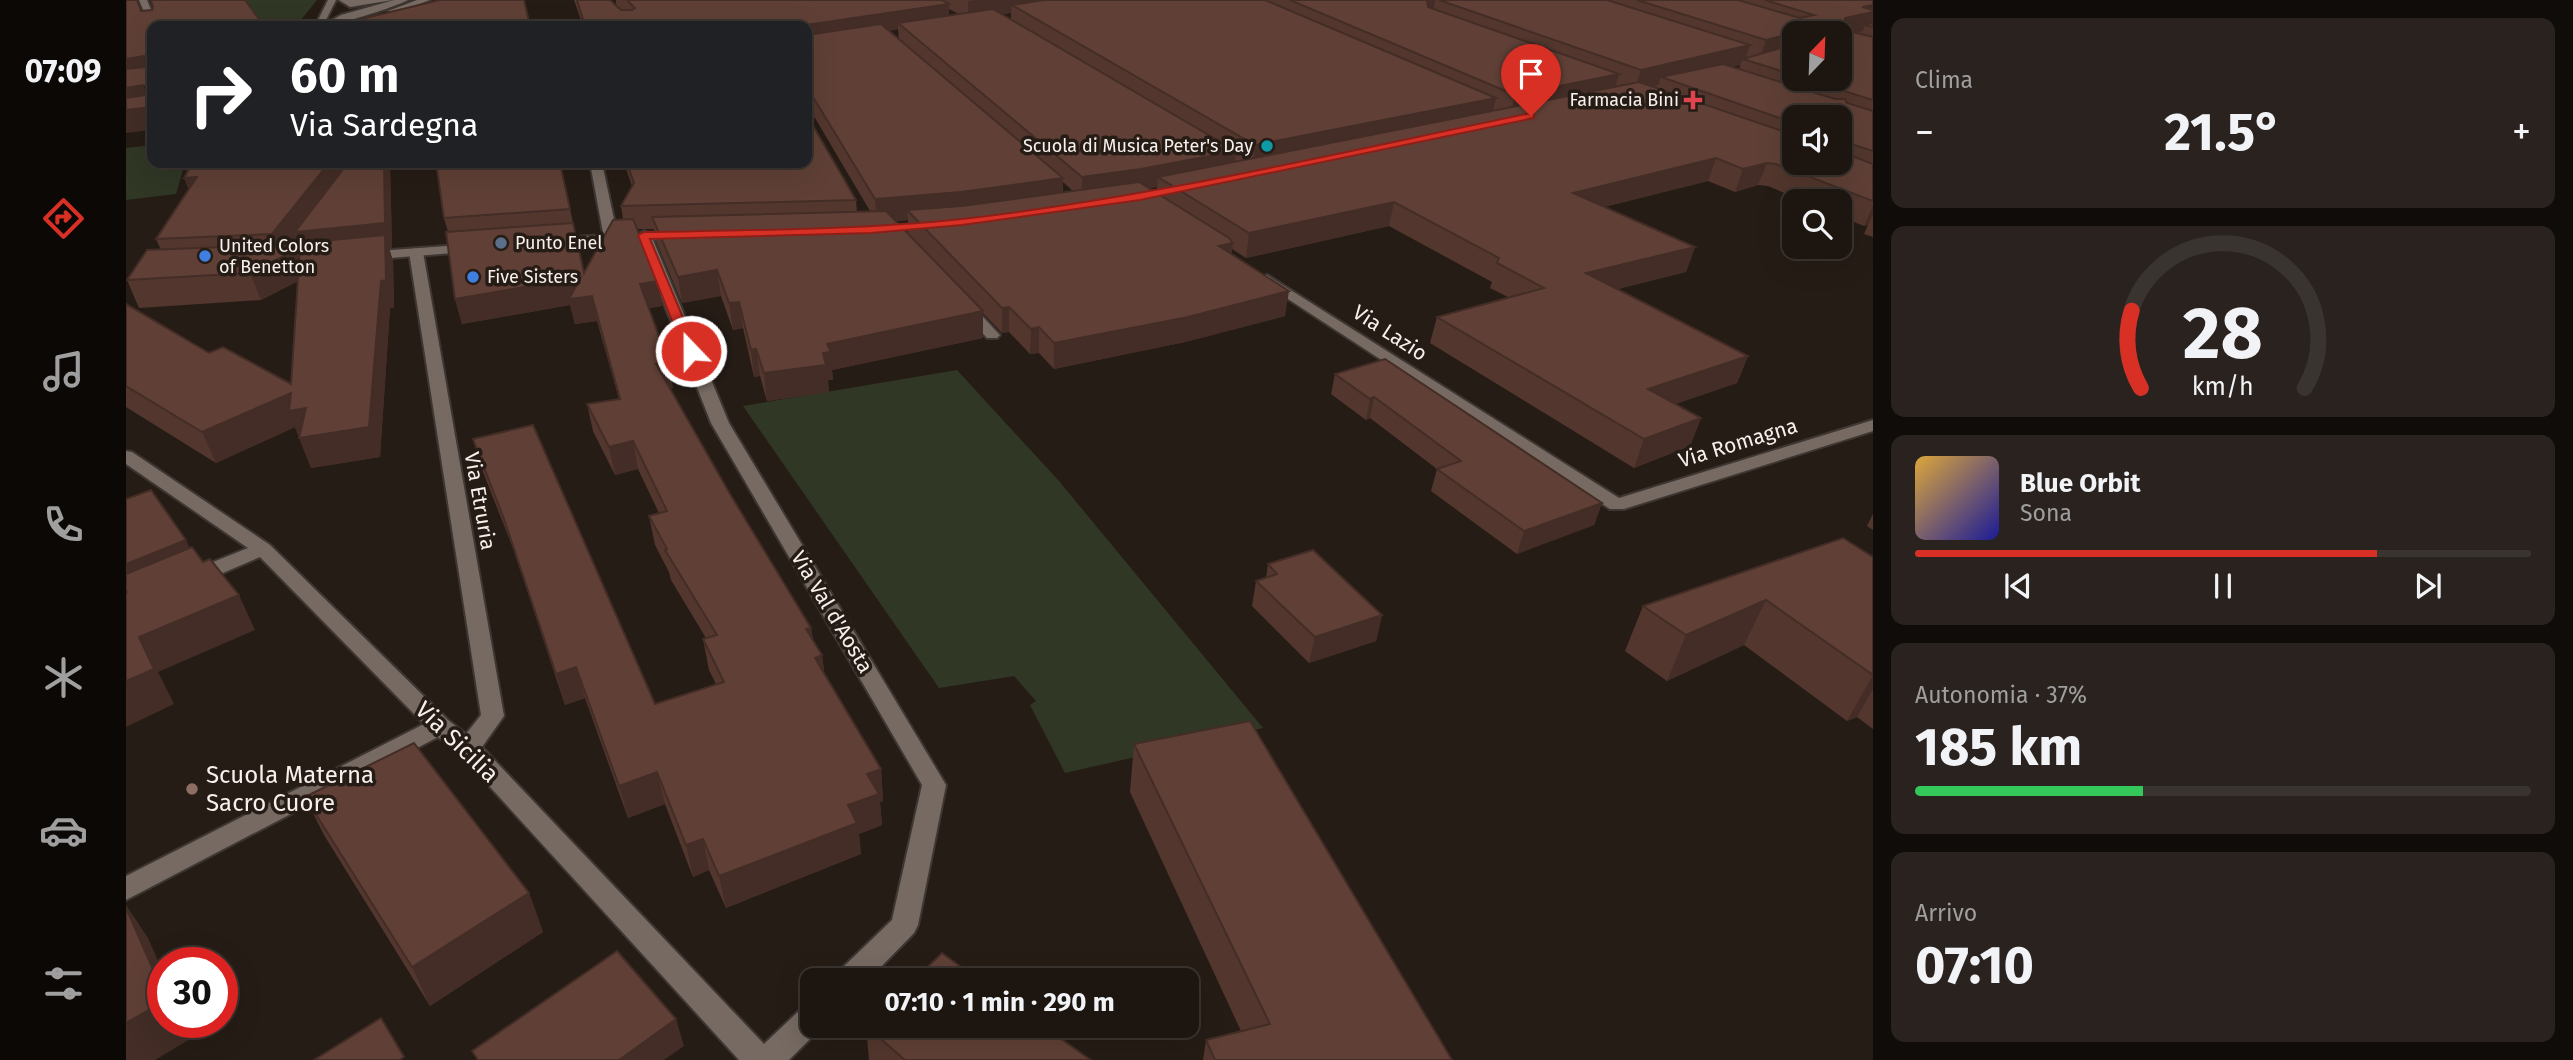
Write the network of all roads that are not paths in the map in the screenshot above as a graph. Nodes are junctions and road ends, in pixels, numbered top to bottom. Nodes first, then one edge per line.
1 (143, 0) edge
2 (332, 0) edge
3 (343, 0) edge
4 (389, 0) edge
5 (404, 0) edge
6 (426, 0) edge
7 (152, 21) edge
8 (322, 21) edge
9 (336, 21) edge
10 (363, 21) edge
11 (597, 168) edge
12 (691, 234) edge
13 (644, 235) junction
14 (611, 237) junction
15 (544, 242) edge
16 (490, 246) edge
17 (416, 252) junction
18 (352, 258) edge
19 (1255, 271) edge
20 (957, 297) edge
21 (992, 335) dead end
22 (1873, 425) edge
23 (126, 456) edge
24 (1617, 505) joint
25 (263, 548) junction
26 (182, 582) edge
27 (440, 726) junction
28 (468, 748) junction
29 (126, 889) edge
30 (861, 968) edge
31 (800, 1029) edge
32 (759, 1060) edge
33 (768, 1060) edge

1 - 7 street
2 - 8 street
3 - 4 street
5 - 9 street
6 - 10 street
11 - 14 street
12 - 13 street
13 - 14 street
13 - 30 street, Via Val d'Aosta
14 - 15 street
16 - 17 street
17 - 18 street
17 - 28 street, Via Etruria
19 - 24 street, Via Lazio
20 - 21 street
22 - 24 street, Via Romagna
23 - 25 street, Via Sicilia
25 - 26 street
25 - 27 street, Via Sicilia
27 - 28 street, Via Sicilia
27 - 29 street
28 - 32 street, Via Sicilia
31 - 33 street

